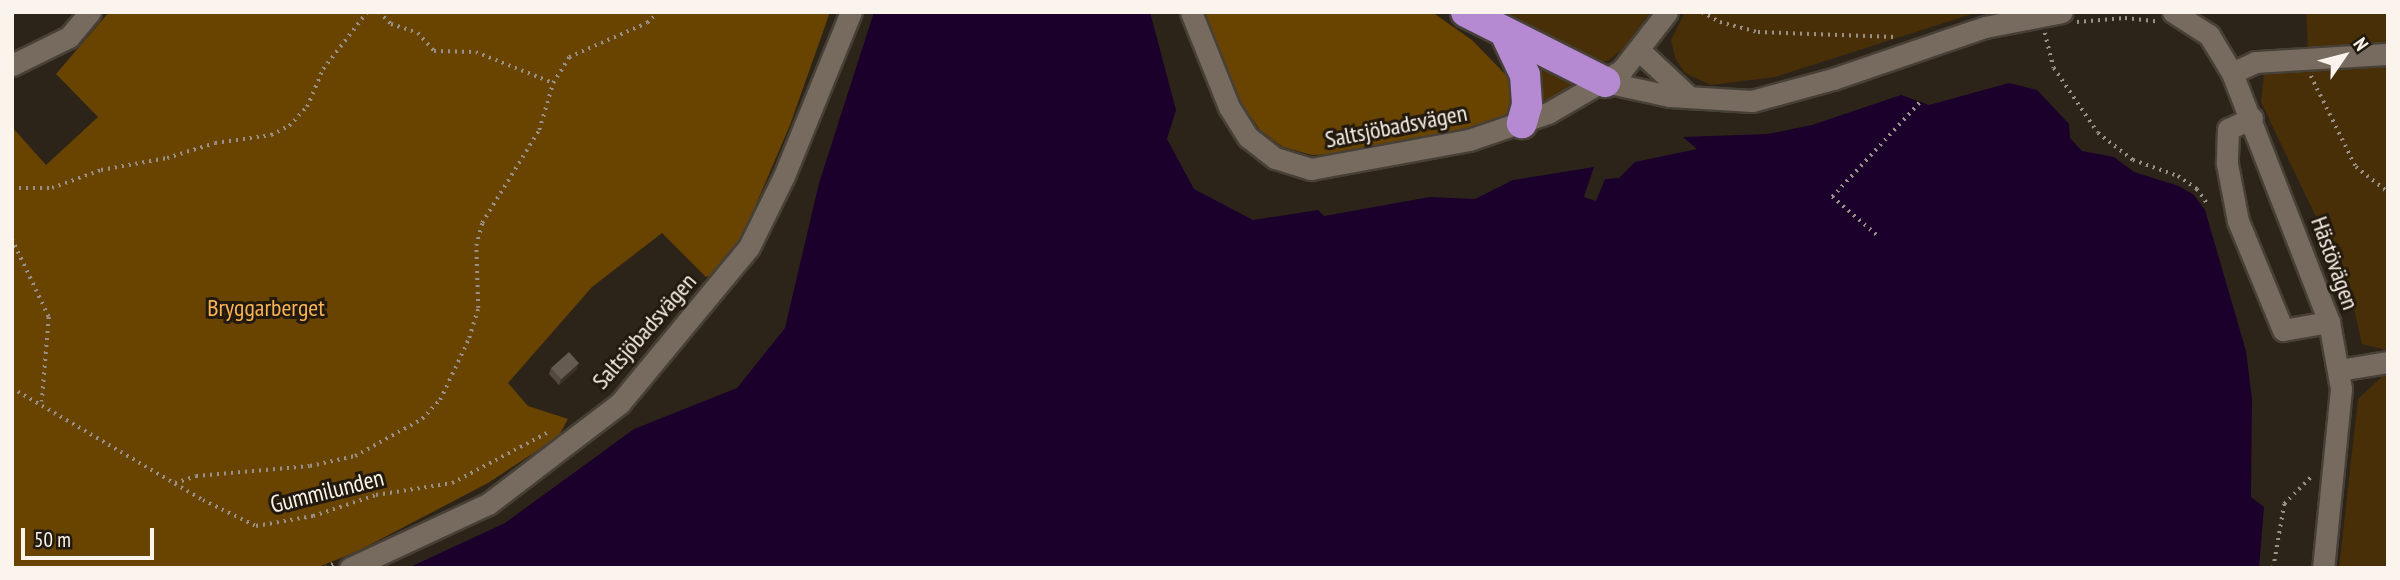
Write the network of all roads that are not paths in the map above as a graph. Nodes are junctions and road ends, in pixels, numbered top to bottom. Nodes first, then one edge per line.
1 (90, 12) edge
2 (851, 12) edge
3 (1191, 12) edge
4 (1466, 12) edge
5 (1667, 12) edge
6 (2171, 19) edge
7 (2062, 21) edge
8 (1506, 35) junction
9 (1641, 52) junction
10 (2388, 54) edge
11 (12, 65) edge
12 (2232, 74) junction
13 (1605, 82) junction
14 (1688, 96) junction
15 (2252, 118) junction
16 (1522, 123) junction
17 (2329, 322) junction
18 (2388, 362) edge
19 (2339, 370) junction
20 (343, 565) edge
21 (2323, 568) edge

1 - 11 street
2 - 20 street, Saltsjöbadsvägen
3 - 16 street, Saltsjöbadsvägen
4 - 8 highway
5 - 9 street, Saltsjöbadsvägen
6 - 12 street, Hästövägen
7 - 14 street
8 - 13 highway
8 - 16 highway
9 - 13 street, Saltsjöbadsvägen
9 - 14 street
10 - 12 street
12 - 15 street, Hästövägen
13 - 14 street
13 - 16 street, Saltsjöbadsvägen
15 - 17 street, Hästövägen
15 - 17 street
17 - 19 street, Hästövägen
18 - 19 street
19 - 21 street, Hästövägen

